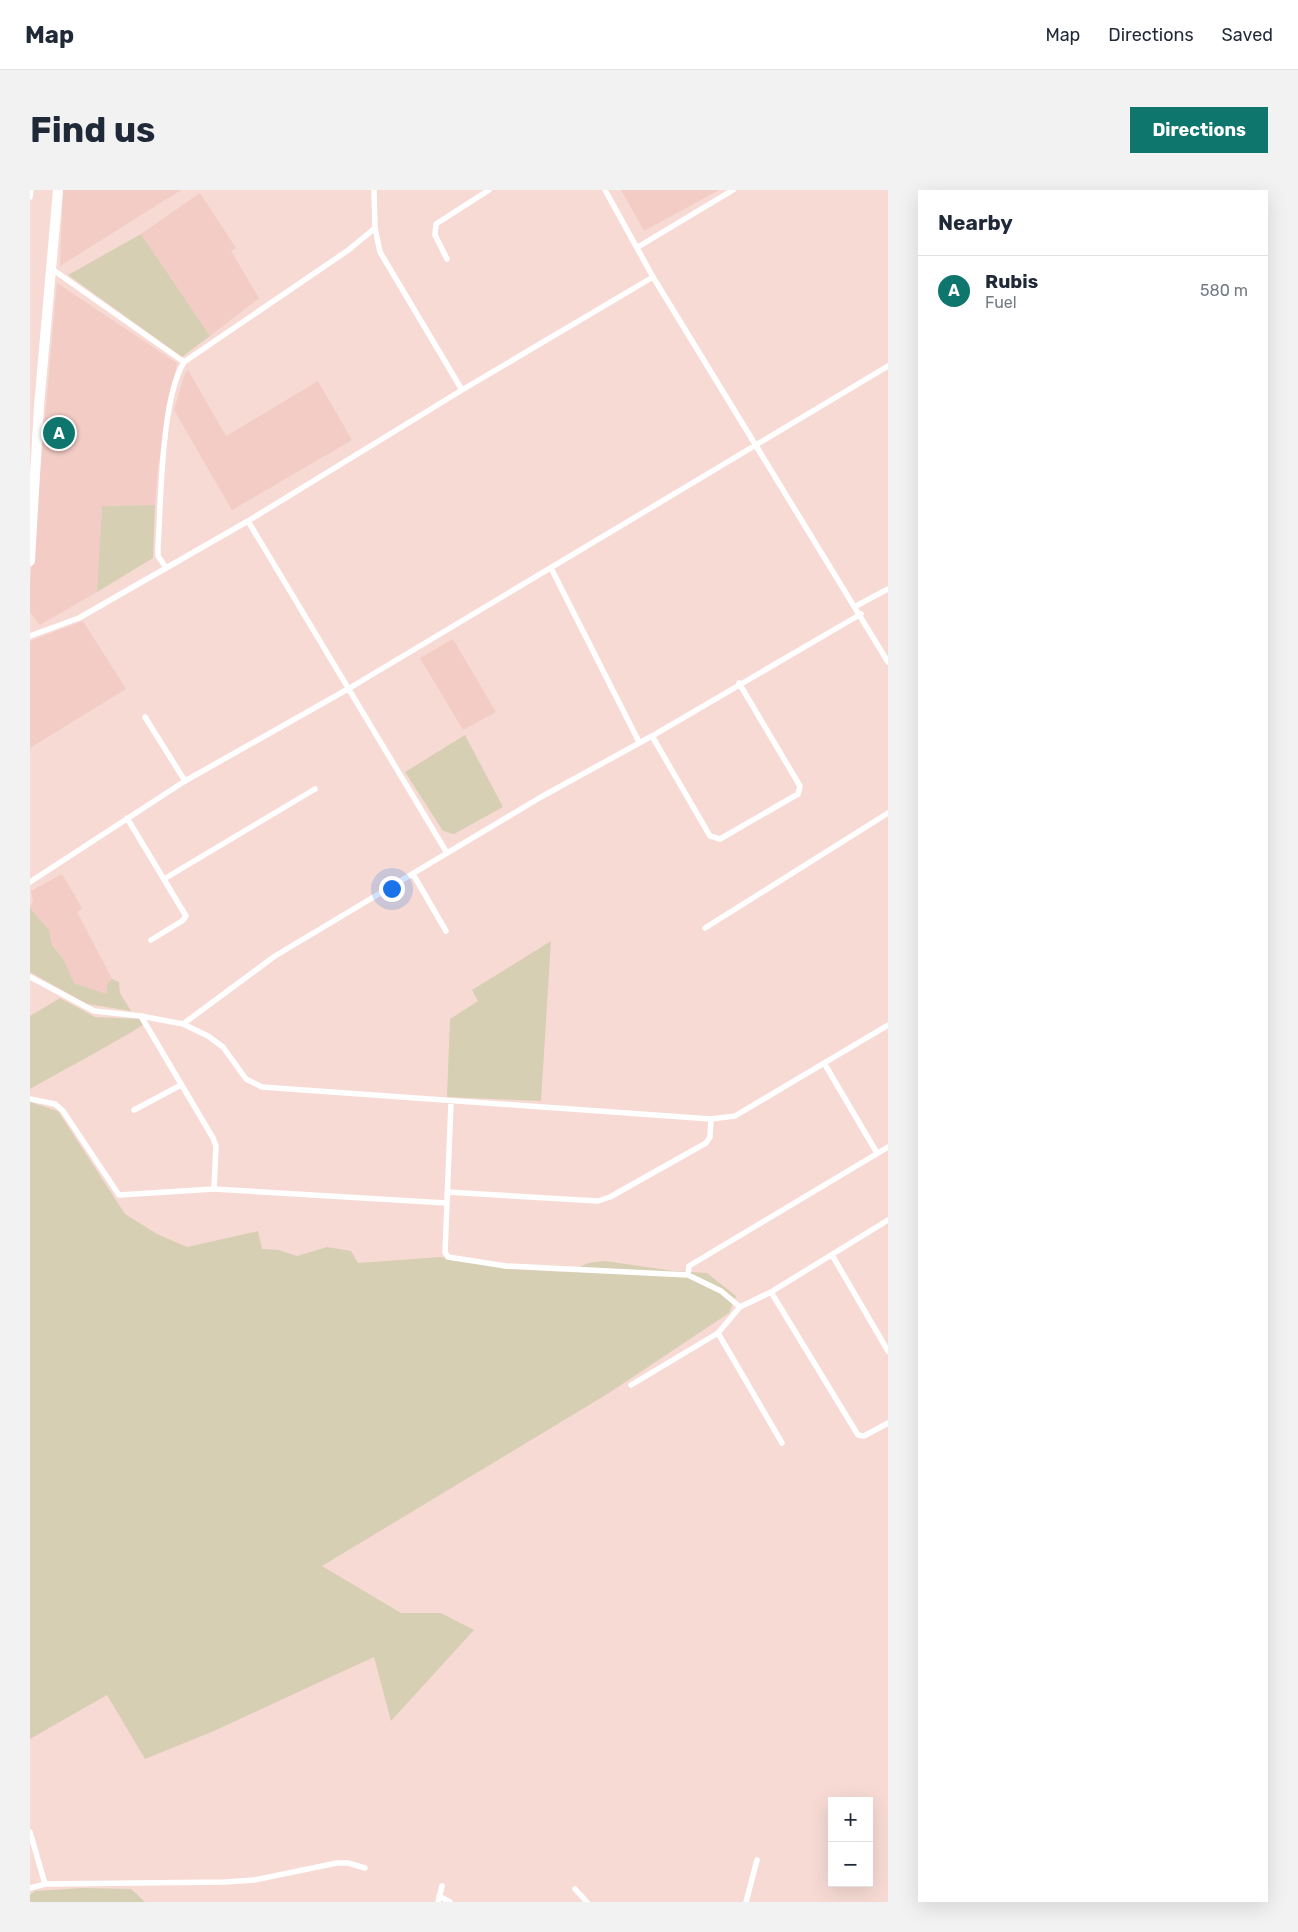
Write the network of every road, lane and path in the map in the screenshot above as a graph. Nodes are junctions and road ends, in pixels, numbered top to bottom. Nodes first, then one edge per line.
1 (31, 190) edge
2 (58, 190) edge
3 (374, 190) edge
4 (489, 190) edge
5 (605, 190) edge
6 (733, 190) edge
7 (30, 198) edge
8 (375, 228) junction
9 (638, 247) junction
10 (447, 259) dead end
11 (52, 269) junction
12 (653, 277) junction
13 (184, 362) junction
14 (888, 366) edge
15 (462, 390) junction
16 (757, 444) junction
17 (248, 521) junction
18 (30, 561) edge
19 (165, 566) junction
20 (551, 568) junction
21 (888, 589) edge
22 (856, 606) junction
23 (861, 614) junction
24 (30, 636) edge
25 (888, 662) edge
26 (739, 683) junction
27 (348, 689) junction
28 (145, 717) dead end
29 (652, 736) junction
30 (639, 742) junction
31 (184, 781) junction
32 (316, 789) dead end
33 (888, 813) edge
34 (127, 818) junction
35 (447, 853) junction
36 (412, 874) junction
37 (164, 879) junction
38 (30, 882) edge
39 (705, 928) dead end
40 (446, 931) dead end
41 (151, 940) dead end
42 (30, 977) edge
43 (141, 1016) junction
44 (183, 1024) junction
45 (888, 1025) edge
46 (824, 1063) junction
47 (181, 1084) junction
48 (30, 1099) edge
49 (451, 1102) junction
50 (134, 1110) dead end
51 (711, 1119) junction
52 (888, 1147) edge
53 (877, 1153) junction
54 (214, 1189) junction
55 (447, 1192) junction
56 (446, 1203) junction
57 (888, 1221) edge
58 (832, 1255) junction
59 (688, 1275) junction
60 (771, 1292) junction
61 (740, 1307) junction
62 (718, 1334) junction
63 (888, 1351) edge
64 (631, 1385) dead end
65 (888, 1423) edge
66 (782, 1443) dead end
67 (30, 1832) edge
68 (757, 1860) dead end
69 (365, 1868) dead end
70 (45, 1884) junction
71 (442, 1886) dead end
72 (30, 1888) edge
73 (575, 1889) dead end
74 (439, 1899) edge
75 (450, 1902) edge
76 (587, 1902) edge
77 (746, 1902) edge

1 - 7 street
2 - 11 highway
3 - 8 street
4 - 10 street
5 - 9 street
6 - 9 street
8 - 13 street
8 - 15 street
9 - 12 street
11 - 13 street
11 - 18 highway
12 - 15 street
12 - 16 street
13 - 19 street
14 - 16 street
15 - 17 street
16 - 20 street
16 - 22 street
17 - 19 street
17 - 27 street
19 - 24 street
20 - 27 street
20 - 30 street
21 - 22 street
22 - 23 street
23 - 25 street
23 - 26 street
26 - 29 street
26 - 29 street
27 - 31 street
27 - 35 street
28 - 31 street
29 - 30 street
30 - 35 street
31 - 34 street
32 - 37 street
33 - 39 street
34 - 37 street
34 - 38 street
35 - 36 street
36 - 40 street
36 - 44 street
37 - 41 street
42 - 43 street
43 - 44 street
43 - 47 street
44 - 49 street
45 - 46 street
46 - 51 street
46 - 53 street
47 - 50 street
47 - 54 street
48 - 54 street
49 - 51 street
49 - 55 street
51 - 55 street
52 - 53 street
53 - 59 street
54 - 56 street
55 - 56 street
56 - 59 street
57 - 58 street
58 - 60 street
58 - 63 street
59 - 61 street
60 - 61 street
60 - 65 street
61 - 62 street
62 - 64 street
62 - 66 street
67 - 70 street
68 - 77 street
69 - 70 street
70 - 72 street
71 - 74 street
73 - 76 street
74 - 75 street

